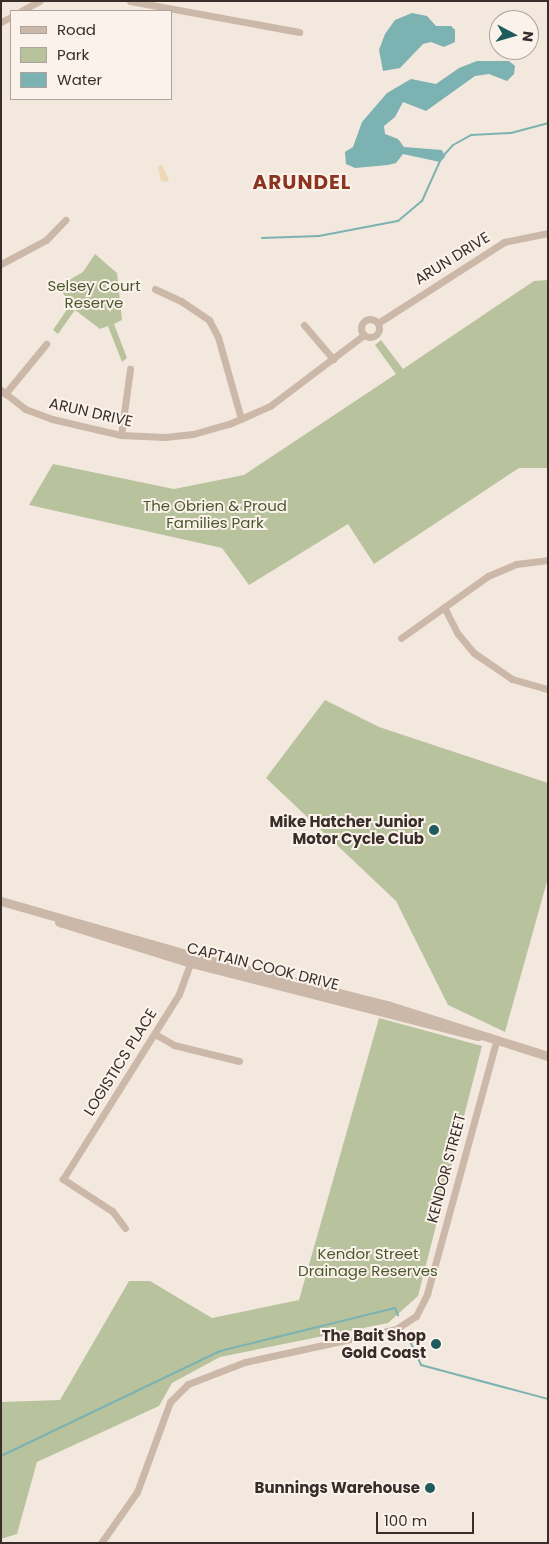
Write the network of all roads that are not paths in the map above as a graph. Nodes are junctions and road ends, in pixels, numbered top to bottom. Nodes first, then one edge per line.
1 (39, 1) edge
2 (130, 1) edge
3 (23, 10) edge
4 (299, 32) dead end
5 (65, 220) dead end
6 (548, 233) edge
7 (1, 264) edge
8 (155, 289) dead end
9 (378, 323) junction
10 (304, 325) dead end
11 (364, 335) junction
12 (46, 344) dead end
13 (333, 359) junction
14 (130, 369) dead end
15 (3, 392) edge
16 (241, 419) junction
17 (121, 435) junction
18 (548, 560) edge
19 (444, 607) junction
20 (401, 638) dead end
21 (548, 689) edge
22 (1, 901) edge
23 (192, 959) junction
24 (155, 1034) junction
25 (496, 1042) junction
26 (548, 1056) edge
27 (239, 1062) dead end
28 (124, 1228) dead end
29 (101, 1543) edge

1 - 3 street
2 - 4 street
5 - 7 street
6 - 9 street, ARUN DRIVE
8 - 16 street
9 - 11 street
9 - 11 street
10 - 13 street
11 - 13 street, ARUN DRIVE
12 - 15 street
13 - 16 street, ARUN DRIVE
14 - 17 street
15 - 17 street, ARUN DRIVE
16 - 17 street, ARUN DRIVE
18 - 19 street
19 - 20 street
19 - 21 street
22 - 23 street, CAPTAIN COOK DRIVE
23 - 24 street, LOGISTICS PLACE
23 - 25 street, CAPTAIN COOK DRIVE
24 - 27 street
24 - 28 street, LOGISTICS PLACE
25 - 26 street, CAPTAIN COOK DRIVE
25 - 29 street, KENDOR STREET

